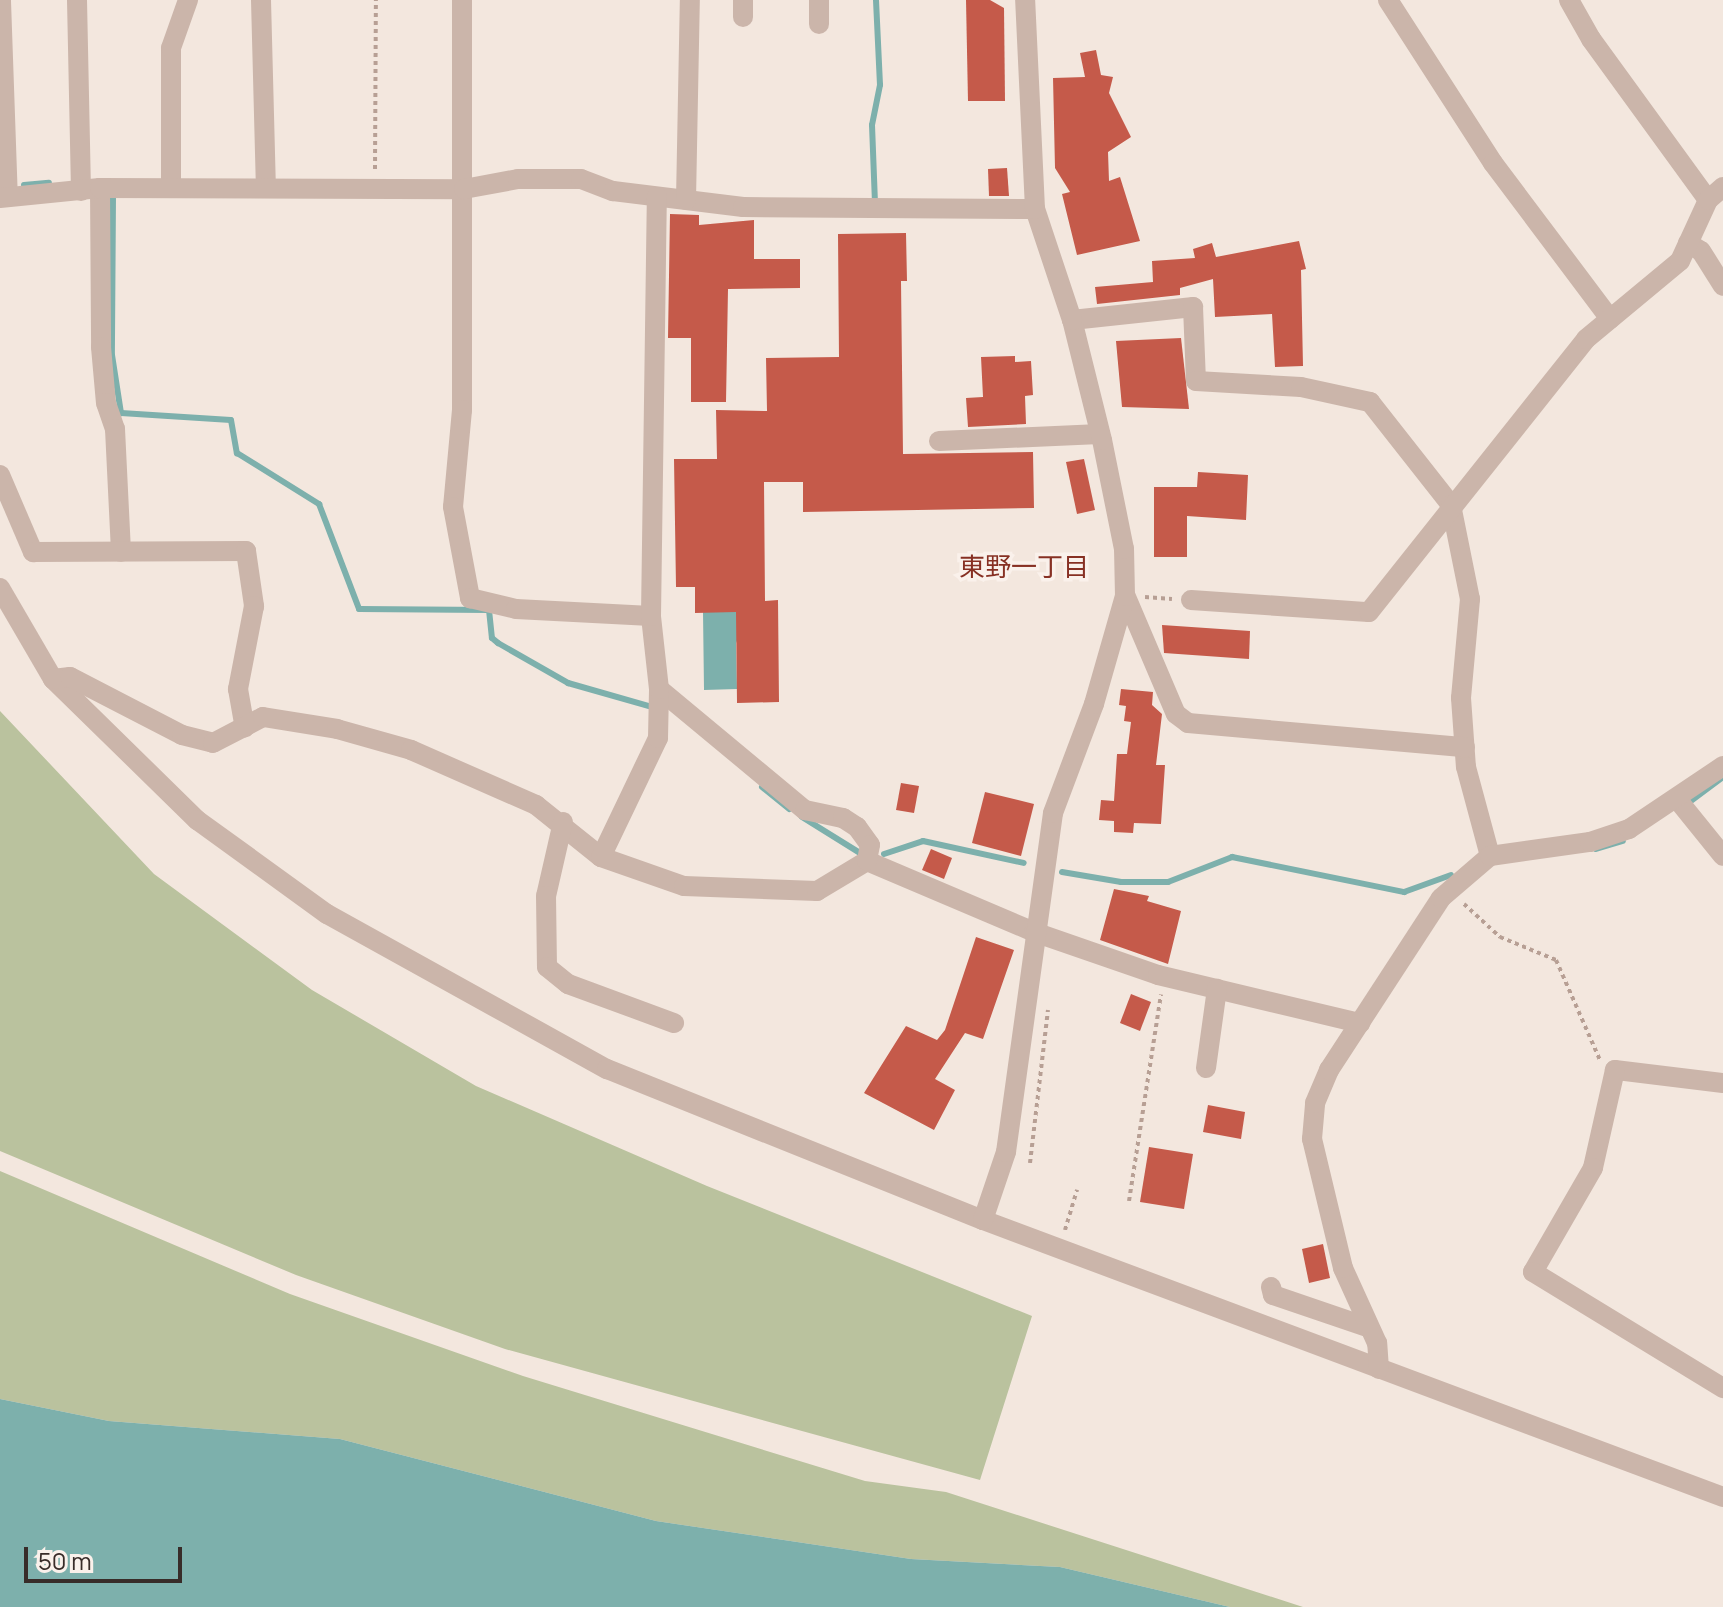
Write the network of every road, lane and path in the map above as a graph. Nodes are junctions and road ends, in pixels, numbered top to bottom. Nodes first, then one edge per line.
1 (77, 0) edge
2 (188, 0) edge
3 (261, 0) edge
4 (376, 0) edge
5 (462, 0) edge
6 (690, 0) edge
7 (819, 0) edge
8 (1025, 0) edge
9 (1388, 0) edge
10 (1569, 0) edge
11 (1, 1) edge
12 (819, 24) dead end
13 (375, 179) dead end
14 (171, 187) junction
15 (266, 188) junction
16 (90, 189) junction
17 (464, 189) junction
18 (1716, 194) edge
19 (657, 197) junction
20 (4, 198) edge
21 (686, 200) junction
22 (1035, 209) junction
23 (1688, 243) junction
24 (1723, 286) edge
25 (1610, 319) junction
26 (1072, 320) junction
27 (1100, 434) junction
28 (939, 441) dead end
29 (0, 475) edge
30 (1451, 505) junction
31 (121, 552) junction
32 (0, 588) edge
33 (1125, 596) junction
34 (1191, 600) joint
35 (651, 616) junction
36 (53, 679) junction
37 (659, 689) junction
38 (245, 727) junction
39 (1465, 747) junction
40 (1723, 766) edge
41 (1677, 799) junction
42 (563, 822) junction
43 (1490, 856) junction
44 (1723, 856) edge
45 (601, 857) junction
46 (867, 861) junction
47 (1449, 891) junction
48 (1034, 932) junction
49 (1164, 977) junction
50 (1217, 989) junction
51 (1050, 999) dead end
52 (674, 1023) dead end
53 (1360, 1023) junction
54 (1206, 1068) dead end
55 (1615, 1070) junction
56 (1723, 1083) edge
57 (1030, 1163) dead end
58 (1077, 1190) dead end
59 (1129, 1201) dead end
60 (983, 1220) junction
61 (1066, 1226) dead end
62 (1271, 1287) dead end
63 (1370, 1328) junction
64 (1379, 1369) junction
65 (1723, 1388) edge
66 (1723, 1497) edge

1 - 16 street
2 - 14 street
3 - 15 street
4 - 13 path
5 - 17 street
6 - 21 street
7 - 12 street
8 - 22 street
9 - 25 street
10 - 18 street
11 - 20 street
14 - 15 street
14 - 16 street
15 - 17 street
16 - 20 street
16 - 31 street
17 - 19 street
17 - 35 street
18 - 23 street
19 - 21 street
19 - 35 street
21 - 22 street
22 - 26 street
23 - 24 street
23 - 25 street
25 - 30 street
26 - 27 street
26 - 30 street
27 - 28 street
27 - 33 street
29 - 31 street
30 - 34 street
30 - 39 street
31 - 38 street
32 - 36 street
33 - 34 path
33 - 39 street
33 - 48 street
35 - 37 street
36 - 38 street
36 - 60 street
37 - 45 street
37 - 46 street
38 - 42 street
39 - 43 street
40 - 41 street
41 - 43 street
41 - 44 street
42 - 45 street
42 - 52 street
43 - 47 street
45 - 46 street
46 - 48 street
47 - 53 street
47 - 55 path
48 - 49 street
48 - 60 street
49 - 50 street
49 - 59 path
50 - 53 street
50 - 54 street
51 - 57 path
53 - 63 street
55 - 56 street
55 - 65 street
58 - 61 path
60 - 64 street
62 - 63 street
63 - 64 street
64 - 66 street

